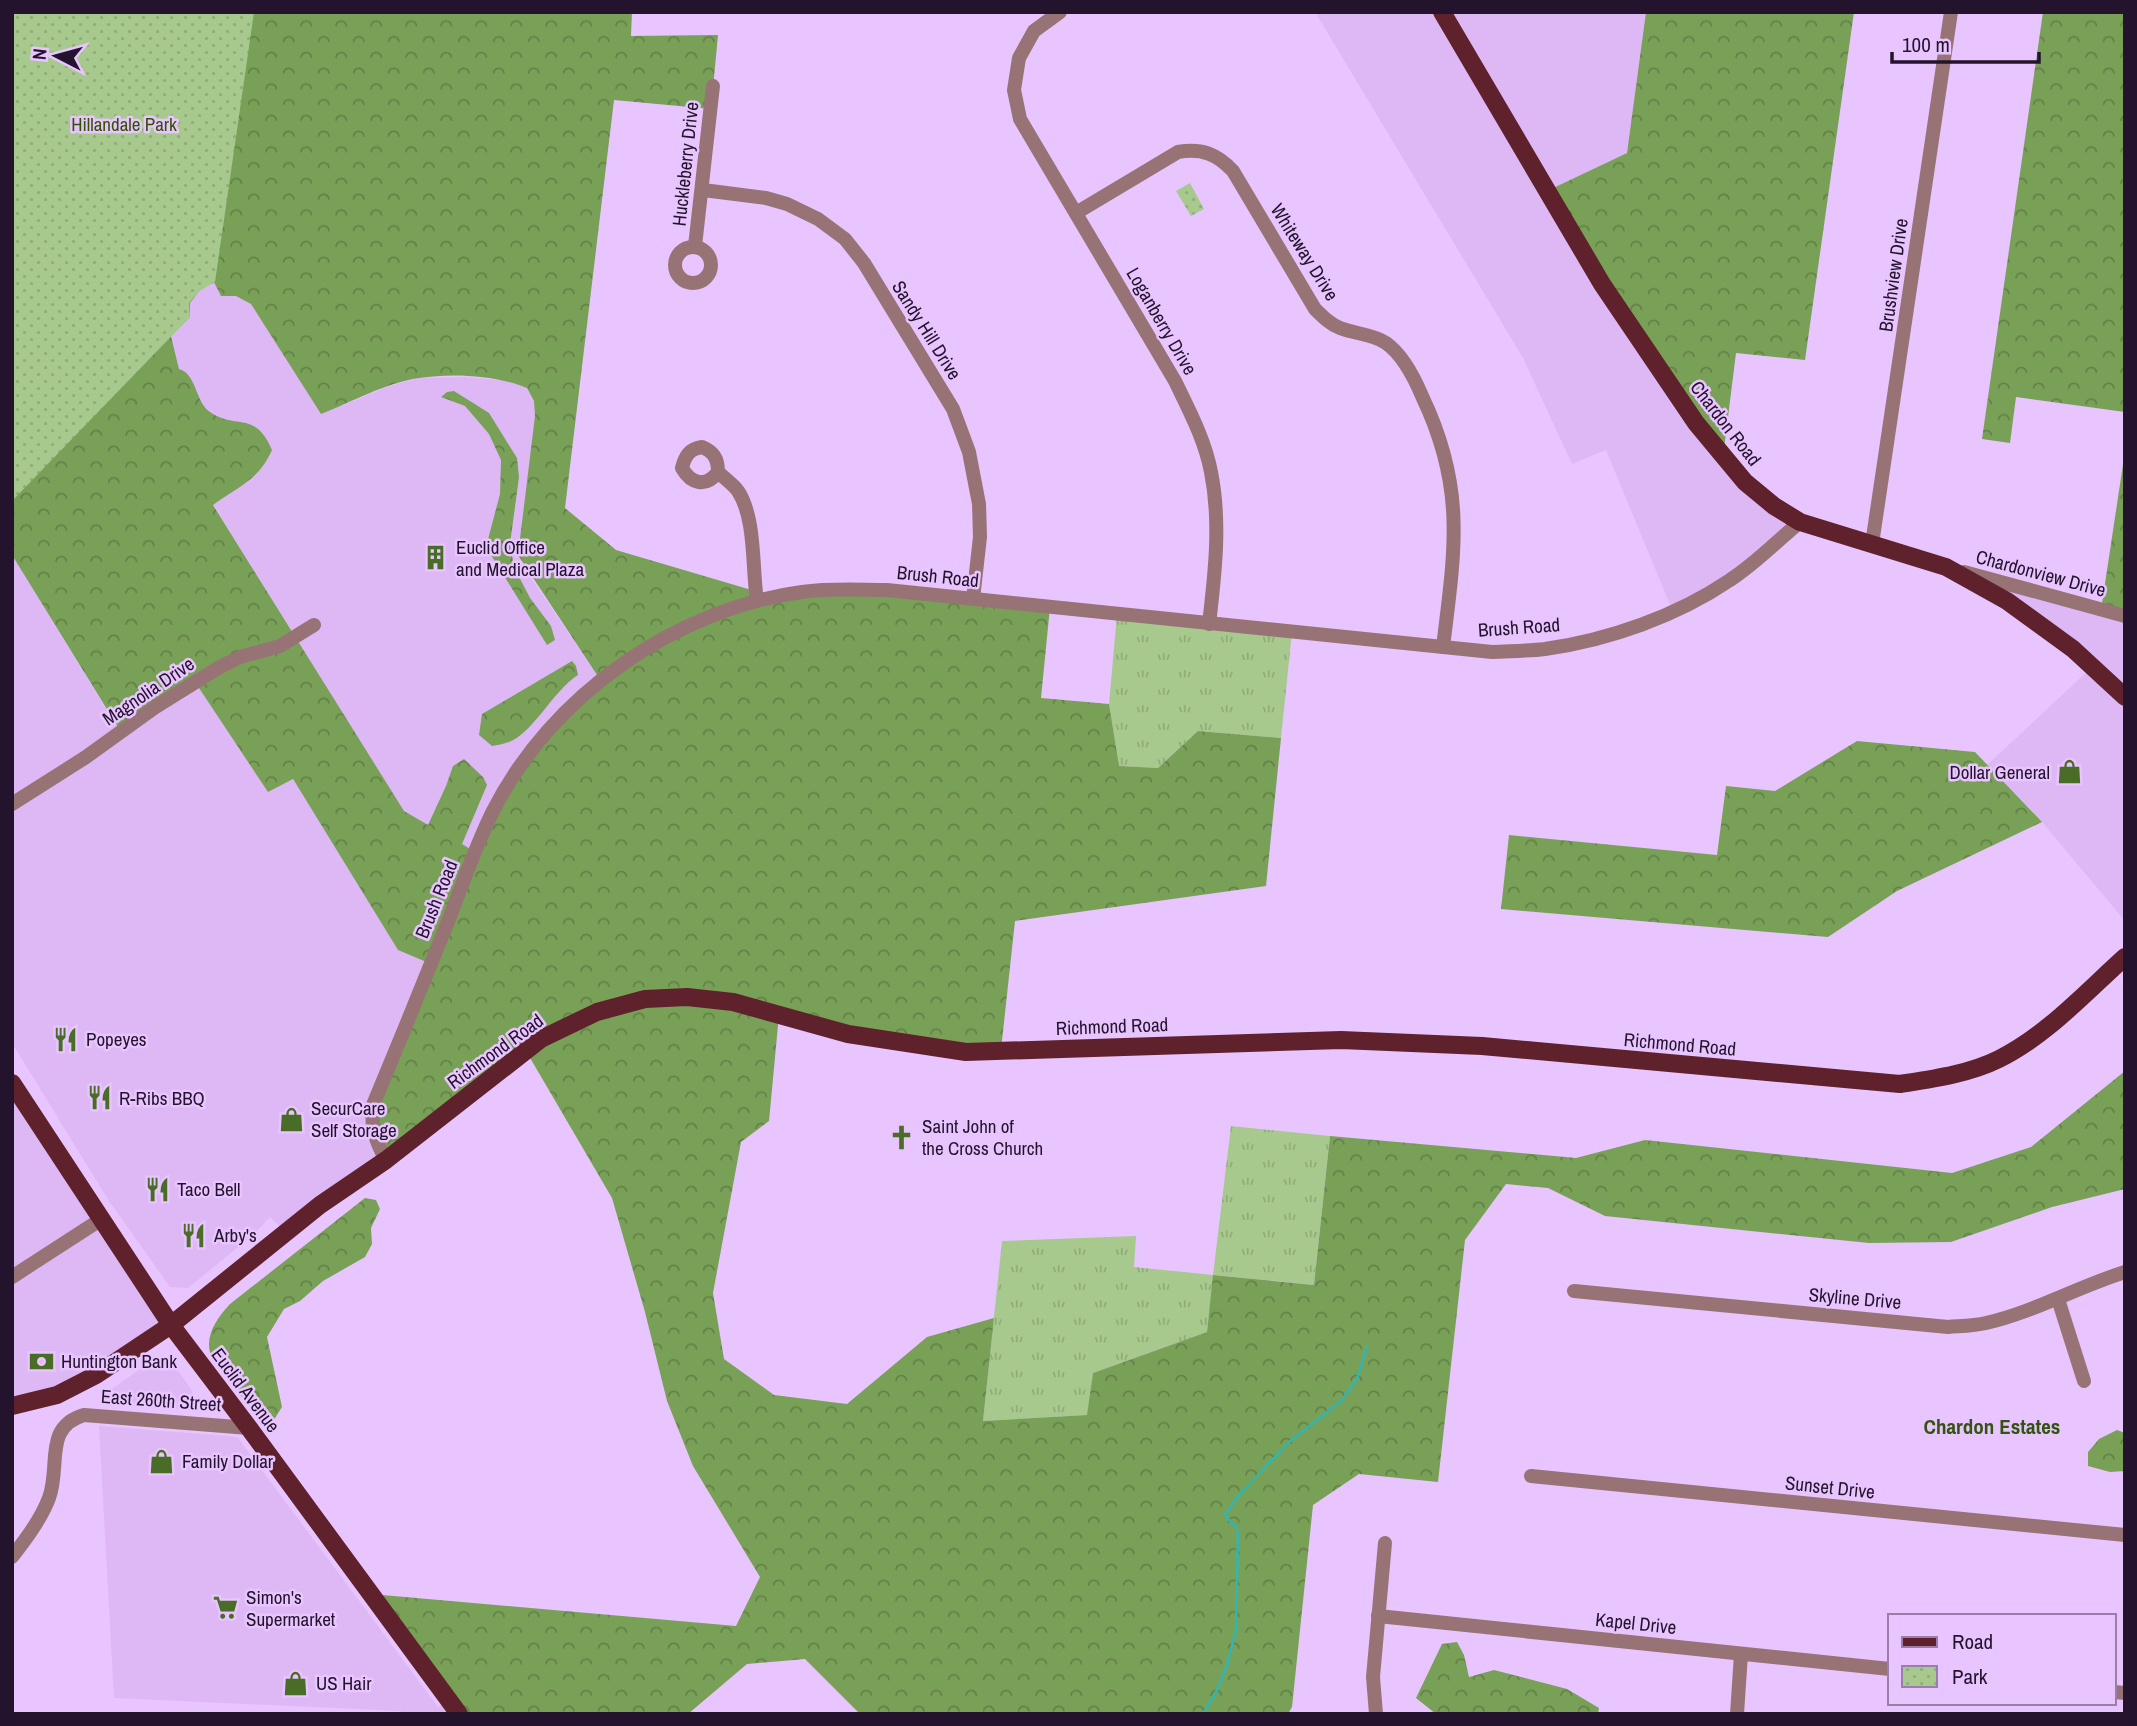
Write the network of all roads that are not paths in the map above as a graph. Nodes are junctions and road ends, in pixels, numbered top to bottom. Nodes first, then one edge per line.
1 (1060, 12) edge
2 (1442, 12) edge
3 (1951, 12) edge
4 (713, 86) dead end
5 (703, 190) junction
6 (1076, 214) junction
7 (695, 246) dead end
8 (718, 472) dead end
9 (1800, 522) junction
10 (1872, 544) junction
11 (1946, 567) junction
12 (973, 599) junction
13 (757, 601) junction
14 (2125, 616) edge
15 (1209, 624) junction
16 (314, 625) dead end
17 (1444, 647) junction
18 (2125, 697) edge
19 (12, 804) edge
20 (2125, 957) edge
21 (12, 1083) edge
22 (386, 1160) junction
23 (100, 1220) junction
24 (2125, 1272) edge
25 (12, 1277) edge
26 (1574, 1291) dead end
27 (2058, 1299) junction
28 (171, 1325) junction
29 (2084, 1381) dead end
30 (12, 1406) edge
31 (249, 1428) junction
32 (1531, 1476) dead end
33 (2125, 1535) edge
34 (1385, 1544) dead end
35 (12, 1557) edge
36 (1378, 1616) junction
37 (1741, 1654) junction
38 (1888, 1669) edge
39 (459, 1714) edge
40 (1376, 1714) edge
41 (1737, 1714) edge

1 - 6 street, Loganberry Drive
2 - 9 main road, Chardon Road
3 - 10 street, Brushview Drive
4 - 5 street, Huckleberry Drive
5 - 7 street, Huckleberry Drive
5 - 12 street, Sandy Hill Drive
6 - 15 street, Loganberry Drive
6 - 17 street, Whiteway Drive
8 - 13 street
9 - 10 main road, Chardon Road
9 - 17 street, Brush Road
10 - 11 main road, Chardon Road
11 - 14 street, Chardonview Drive
11 - 18 main road, Chardon Road
12 - 13 street, Brush Road
12 - 15 street, Brush Road
13 - 22 street, Brush Road
15 - 17 street, Brush Road
16 - 19 street, Magnolia Drive
20 - 22 main road, Richmond Road
21 - 23 main road, Euclid Avenue
22 - 28 main road, Richmond Road
23 - 25 street
23 - 28 main road, Euclid Avenue
24 - 27 street, Skyline Drive
26 - 27 street, Skyline Drive
27 - 29 street
28 - 30 main road, East 260th Street
28 - 31 main road, Euclid Avenue
31 - 35 street, East 260th Street
31 - 39 main road, Euclid Avenue
32 - 33 street, Sunset Drive
34 - 36 street
36 - 37 street, Kapel Drive
36 - 40 street
37 - 38 street, Kapel Drive
37 - 41 street

